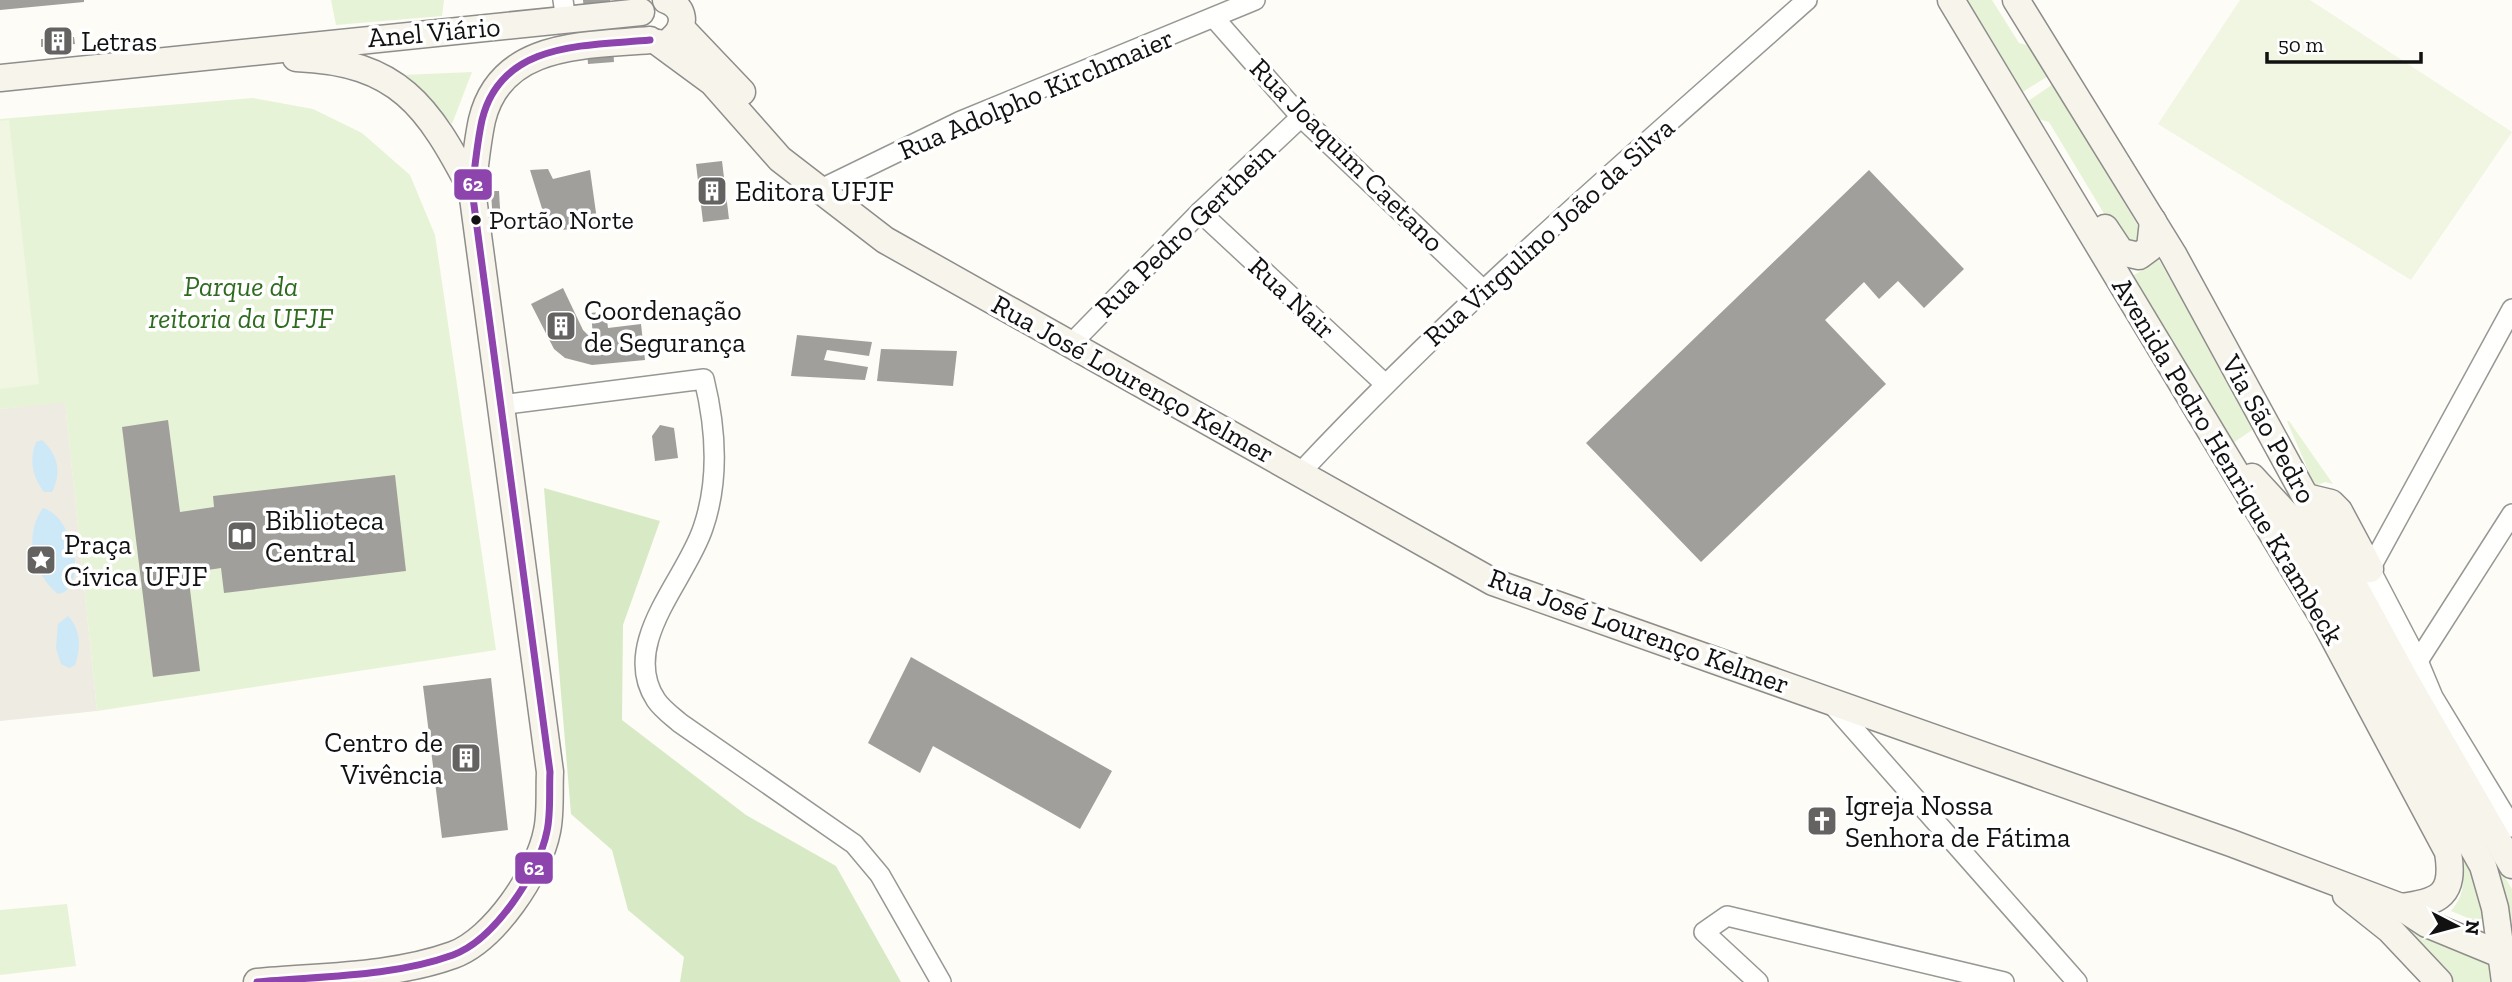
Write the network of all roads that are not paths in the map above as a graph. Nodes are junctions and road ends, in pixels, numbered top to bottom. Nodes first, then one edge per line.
1 (1255, 0) edge
2 (1807, 0) edge
3 (1951, 0) edge
4 (2001, 0) edge
5 (2016, 0) edge
6 (651, 3) edge
7 (1215, 19) junction
8 (681, 28) junction
9 (2039, 37) junction
10 (654, 41) junction
11 (228, 55) junction
12 (0, 78) edge
13 (1301, 117) junction
14 (2030, 129) junction
15 (814, 188) junction
16 (472, 190) junction
17 (1200, 212) junction
18 (2153, 222) junction
19 (1482, 289) junction
20 (2512, 309) edge
21 (1070, 345) junction
22 (1384, 383) junction
23 (500, 405) junction
24 (2228, 458) junction
25 (1300, 473) junction
26 (2306, 497) junction
27 (2512, 514) edge
28 (2370, 569) junction
29 (2418, 661) junction
30 (1825, 697) junction
31 (2512, 827) edge
32 (2512, 865) edge
33 (2329, 881) junction
34 (2401, 907) junction
35 (2508, 957) edge
36 (257, 982) edge
37 (941, 982) edge
38 (1758, 982) edge
39 (2004, 982) edge
40 (2077, 982) edge
41 (2439, 982) edge
42 (2505, 982) edge

1 - 7 street, Rua Adolpho Kirchmaier
2 - 19 street, Rua Virgulino João da Silva
3 - 14 main road, Avenida Pedro Henrique Krambeck
4 - 9 main road
5 - 9 main road, Via São Pedro
6 - 8 main road, Rua José Lourenço Kelmer
6 - 10 main road
6 - 11 main road, Anel Viário
7 - 13 street, Rua Joaquim Caetano
7 - 15 street, Rua Adolpho Kirchmaier
8 - 10 main road
8 - 15 main road, Rua José Lourenço Kelmer
9 - 18 main road, Via São Pedro
10 - 15 main road, Rua José Lourenço Kelmer
10 - 16 main road, Anel Viário
11 - 12 main road, Anel Viário
11 - 16 main road, Anel Viário
13 - 17 street, Rua Pedro Gerthein
13 - 19 street, Rua Joaquim Caetano
14 - 18 main road
14 - 24 main road, Avenida Pedro Henrique Krambeck
15 - 21 main road, Rua José Lourenço Kelmer
16 - 23 main road, Anel Viário
17 - 21 street, Rua Pedro Gerthein
17 - 22 street, Rua Nair
18 - 26 main road, Via São Pedro
19 - 22 street, Rua Virgulino João da Silva
20 - 28 street
21 - 25 main road, Rua José Lourenço Kelmer
22 - 25 street, Rua Virgulino João da Silva
23 - 36 main road, Anel Viário
23 - 37 street
24 - 34 main road, Avenida Pedro Henrique Krambeck
24 - 35 main road, Via São Pedro
25 - 30 main road, Rua José Lourenço Kelmer
26 - 28 main road
26 - 32 main road, Via São Pedro
27 - 29 street
28 - 29 street
29 - 31 street
30 - 33 main road, Rua José Lourenço Kelmer
30 - 40 street
33 - 34 main road, Rua José Lourenço Kelmer
33 - 41 main road, Rua José Lourenço Kelmer
34 - 35 main road, Rua José Lourenço Kelmer
35 - 42 main road, Via São Pedro
38 - 39 street

